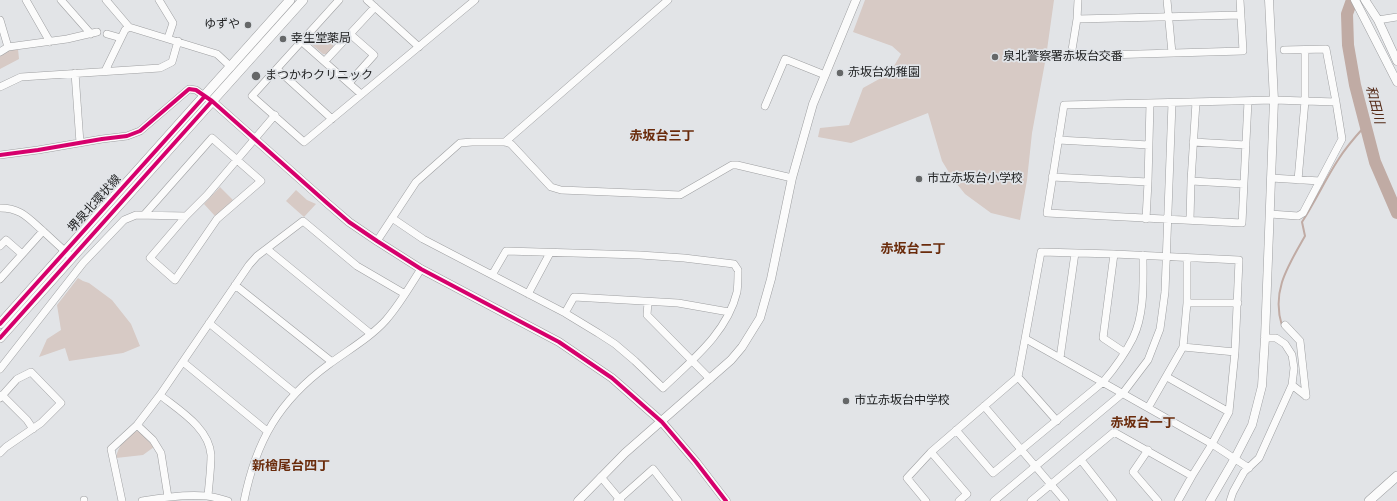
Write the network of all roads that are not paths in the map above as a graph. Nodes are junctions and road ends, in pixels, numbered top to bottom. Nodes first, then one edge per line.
1 (26, 0) edge
2 (61, 0) edge
3 (159, 0) edge
4 (290, 0) edge
5 (303, 0) edge
6 (339, 0) edge
7 (367, 0) edge
8 (475, 0) edge
9 (668, 0) edge
10 (856, 0) edge
11 (1078, 0) edge
12 (1167, 0) edge
13 (1240, 0) edge
14 (1268, 0) edge
15 (1355, 0) edge
16 (108, 1) edge
17 (1367, 2) edge
18 (375, 7) junction
19 (1241, 15) junction
20 (1168, 17) junction
21 (1397, 17) edge
22 (1077, 19) junction
23 (1378, 20) junction
24 (0, 23) edge
25 (129, 27) junction
26 (108, 34) dead end
27 (350, 34) junction
28 (121, 38) junction
29 (168, 38) junction
30 (178, 41) junction
31 (301, 41) junction
32 (50, 42) junction
33 (8, 47) junction
34 (419, 47) junction
35 (1284, 50) dead end
36 (1305, 50) junction
37 (0, 52) edge
38 (1172, 53) junction
39 (1397, 60) edge
40 (324, 61) junction
41 (231, 67) junction
42 (277, 69) junction
43 (105, 71) junction
44 (75, 73) junction
45 (825, 75) junction
46 (1397, 82) edge
47 (349, 83) junction
48 (0, 87) edge
49 (361, 94) junction
50 (209, 99) junction
51 (1274, 100) junction
52 (1248, 101) junction
53 (1305, 101) junction
54 (1196, 102) junction
55 (1336, 102) junction
56 (1150, 103) junction
57 (1172, 103) junction
58 (765, 106) dead end
59 (275, 115) junction
60 (332, 119) junction
61 (254, 139) junction
62 (1058, 140) junction
63 (505, 142) junction
64 (1193, 142) junction
65 (80, 143) junction
66 (1149, 145) junction
67 (1246, 145) junction
68 (0, 155) edge
69 (237, 160) junction
70 (1052, 177) junction
71 (792, 178) junction
72 (1271, 178) junction
73 (1298, 180) junction
74 (1191, 181) junction
75 (1320, 181) junction
76 (1148, 182) junction
77 (1244, 184) junction
78 (0, 208) edge
79 (1270, 214) junction
80 (144, 215) junction
81 (186, 216) junction
82 (392, 218) junction
83 (1146, 219) junction
84 (1168, 219) junction
85 (1190, 220) junction
86 (43, 231) junction
87 (3, 238) edge
88 (377, 241) junction
89 (0, 246) edge
90 (267, 249) junction
91 (550, 253) junction
92 (1075, 253) junction
93 (22, 254) junction
94 (1114, 254) junction
95 (69, 255) junction
96 (1143, 255) junction
97 (1166, 256) junction
98 (1187, 258) junction
99 (421, 269) junction
100 (492, 275) junction
101 (0, 279) edge
102 (235, 285) junction
103 (405, 294) junction
104 (528, 294) junction
105 (648, 302) junction
106 (1238, 302) junction
107 (1187, 303) junction
108 (729, 312) junction
109 (565, 313) junction
110 (209, 323) junction
111 (0, 324) edge
112 (1285, 325) dead end
113 (371, 334) junction
114 (0, 338) edge
115 (1266, 338) junction
116 (1026, 339) junction
117 (1183, 348) junction
118 (1124, 352) junction
119 (1235, 352) junction
120 (1060, 358) junction
121 (692, 360) junction
122 (183, 362) junction
123 (332, 362) junction
124 (0, 369) edge
125 (1018, 377) junction
126 (1167, 377) junction
127 (710, 379) junction
128 (1103, 382) junction
129 (1292, 385) junction
130 (295, 392) junction
131 (1123, 393) junction
132 (160, 395) junction
133 (1, 396) edge
134 (984, 406) junction
135 (1148, 408) junction
136 (1229, 412) junction
137 (1057, 421) junction
138 (662, 422) junction
139 (137, 425) junction
140 (34, 429) junction
141 (956, 430) junction
142 (267, 431) junction
143 (1212, 444) junction
144 (1021, 449) junction
145 (1148, 450) junction
146 (930, 452) junction
147 (0, 453) edge
148 (1235, 458) junction
149 (1081, 460) junction
150 (1035, 466) junction
151 (1249, 468) junction
152 (601, 476) junction
153 (1192, 476) junction
154 (1397, 476) edge
155 (1051, 484) junction
156 (208, 496) junction
157 (168, 497) junction
158 (619, 500) edge
159 (122, 501) edge
160 (142, 501) edge
161 (228, 501) edge
162 (244, 501) edge
163 (578, 501) edge
164 (678, 501) edge
165 (726, 501) edge
166 (926, 501) edge
167 (959, 501) edge
168 (994, 501) edge
169 (1031, 501) edge
170 (1065, 501) edge
171 (1113, 501) edge
172 (1158, 501) edge
173 (1178, 501) edge
174 (1210, 501) edge
175 (1230, 501) edge
176 (1369, 501) edge

1 - 32 street
2 - 32 street
3 - 29 street
4 - 41 main road, 堺泉北環状線
5 - 50 main road, 堺泉北環状線
6 - 31 street
7 - 18 street
8 - 34 street
9 - 63 street
10 - 45 street
11 - 22 street
12 - 20 street
13 - 19 street
14 - 51 street
15 - 46 street
16 - 25 street
17 - 23 street
18 - 27 street
18 - 34 street
19 - 20 street
19 - 38 street
20 - 22 street
20 - 38 street
21 - 23 street
22 - 38 street
23 - 39 street
24 - 33 street
25 - 28 street
25 - 29 street
26 - 28 street
27 - 40 street
27 - 47 street
28 - 43 street
29 - 30 street
30 - 41 street
30 - 43 street
31 - 40 street
31 - 42 street
32 - 33 street
33 - 37 street
34 - 49 street
35 - 36 street
36 - 53 street
36 - 55 street
40 - 47 street
41 - 50 main road, 堺泉北環状線
42 - 59 street
42 - 60 street
43 - 44 street
44 - 48 street
44 - 65 street
45 - 58 street
45 - 71 street
47 - 49 street
49 - 60 street
50 - 61 street
50 - 65 street
50 - 95 main road, 堺泉北環状線
51 - 52 street
51 - 53 street
51 - 72 street
52 - 54 street
52 - 67 street
53 - 55 street
53 - 73 street
54 - 57 street
54 - 64 street
55 - 75 street
56 - 57 street
56 - 62 street
56 - 66 street
57 - 84 street
59 - 60 street
59 - 61 street
61 - 69 street
61 - 88 street
62 - 66 street
62 - 70 street
63 - 71 street
63 - 82 street
64 - 67 street
64 - 74 street
65 - 68 street
66 - 76 street
67 - 77 street
69 - 80 street
69 - 81 street
69 - 81 street
70 - 76 street
70 - 83 street
71 - 127 street
72 - 73 street
72 - 79 street
73 - 75 street
74 - 77 street
74 - 85 street
75 - 79 street
76 - 83 street
77 - 85 street
78 - 86 street
79 - 115 street
80 - 81 street
80 - 124 street
82 - 88 street
82 - 100 street
83 - 84 street
84 - 85 street
84 - 97 street
86 - 93 street
86 - 95 street
87 - 89 street
87 - 93 street
88 - 99 street
90 - 102 street
90 - 103 street
90 - 113 street
91 - 100 street
91 - 104 street
91 - 108 street
92 - 94 street
92 - 116 street
92 - 120 street
93 - 101 street
94 - 96 street
94 - 118 street
95 - 111 main road, 堺泉北環状線
95 - 114 main road, 堺泉北環状線
96 - 97 street
96 - 118 street
97 - 98 street
97 - 131 street
98 - 106 street
98 - 107 street
99 - 103 street
99 - 138 street
100 - 104 street
102 - 110 street
102 - 123 street
103 - 113 street
104 - 109 street
105 - 108 street
105 - 109 street
105 - 121 street
106 - 107 street
106 - 119 street
107 - 117 street
108 - 121 street
109 - 121 street
110 - 122 street
110 - 130 street
112 - 129 street
113 - 123 street
115 - 129 street
115 - 148 street
116 - 120 street
116 - 125 street
117 - 119 street
117 - 126 street
118 - 128 street
119 - 136 street
120 - 128 street
121 - 127 street
122 - 132 street
122 - 142 street
123 - 130 street
125 - 134 street
125 - 137 street
126 - 135 street
126 - 136 street
127 - 138 street
128 - 131 street
128 - 137 street
129 - 151 street
130 - 142 street
131 - 135 street
131 - 150 street
132 - 139 street
132 - 156 street
133 - 140 street
133 - 140 street
134 - 141 street
134 - 144 street
135 - 143 street
136 - 143 street
137 - 144 street
138 - 152 street
138 - 165 street
139 - 157 street
139 - 159 street
140 - 147 street
141 - 144 street
141 - 146 street
142 - 162 street
143 - 148 street
143 - 153 street
144 - 150 street
145 - 149 street
145 - 153 street
145 - 172 street
146 - 166 street
146 - 167 street
148 - 151 street
148 - 174 street
149 - 155 street
149 - 171 street
150 - 155 street
150 - 168 street
151 - 175 street
152 - 158 street
152 - 163 street
153 - 173 street
154 - 176 main road
155 - 169 street
155 - 170 street
156 - 157 street
156 - 161 street
157 - 160 street
158 - 164 street

